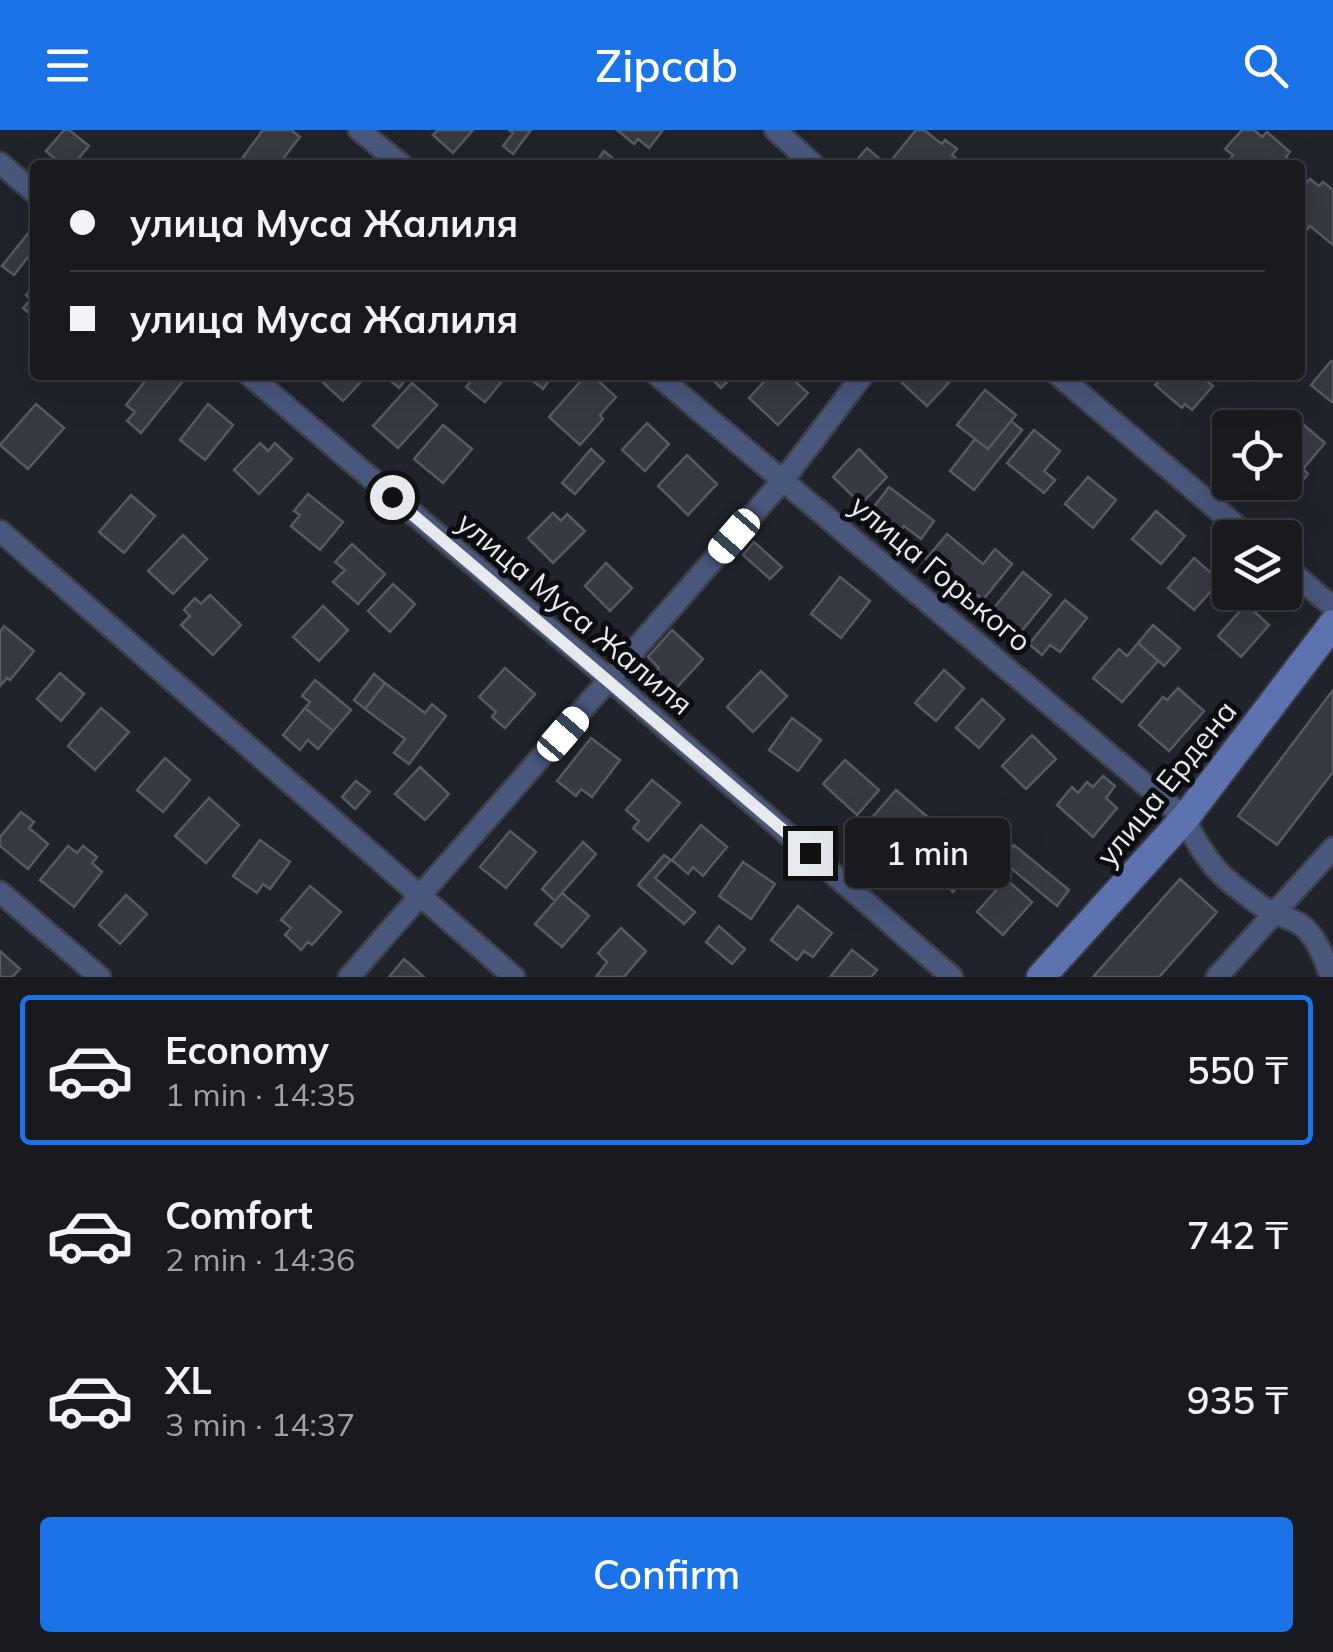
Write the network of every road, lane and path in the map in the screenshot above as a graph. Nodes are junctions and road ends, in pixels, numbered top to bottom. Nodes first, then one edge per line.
1 (359, 130) edge
2 (776, 130) edge
3 (396, 160) edge
4 (809, 160) edge
5 (0, 163) edge
6 (30, 188) edge
7 (255, 380) edge
8 (663, 380) edge
9 (858, 380) edge
10 (1064, 380) edge
11 (784, 479) junction
12 (1230, 520) edge
13 (0, 531) edge
14 (1302, 581) edge
15 (1333, 607) edge
16 (1333, 624) edge
17 (610, 680) junction
18 (1186, 818) junction
19 (1333, 849) edge
20 (0, 892) edge
21 (420, 896) junction
22 (1272, 913) junction
23 (100, 977) edge
24 (349, 977) edge
25 (514, 977) edge
26 (952, 977) edge
27 (1041, 977) edge
28 (1216, 977) edge
29 (1332, 977) edge

1 - 3 street
2 - 4 street
5 - 6 street
7 - 17 street, улица Муса Жалиля
8 - 11 street, улица Горького
9 - 11 street
10 - 12 street
11 - 17 street
11 - 18 street, улица Горького
13 - 21 street
14 - 15 street
16 - 18 street, улица Ердена
17 - 21 street
17 - 26 street, улица Муса Жалиля
18 - 22 street
18 - 27 street, улица Ердена
19 - 22 street
20 - 23 street
21 - 24 street
21 - 25 street
22 - 28 street
22 - 29 street

